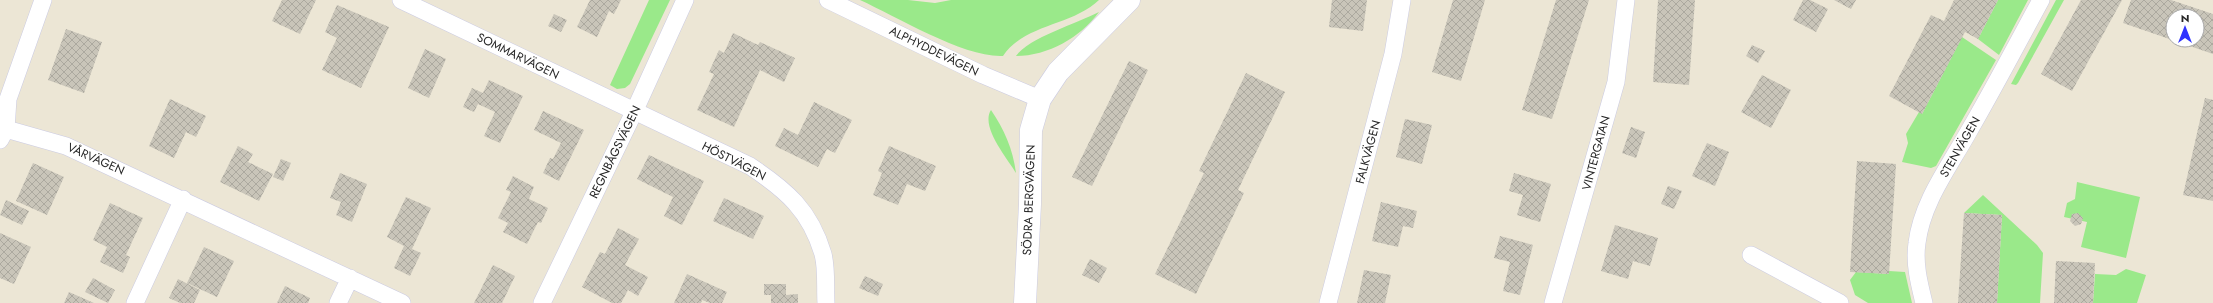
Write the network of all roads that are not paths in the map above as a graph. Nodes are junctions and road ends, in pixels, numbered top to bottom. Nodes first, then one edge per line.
1 (43, 0) edge
2 (401, 0) edge
3 (685, 0) edge
4 (828, 0) edge
5 (1129, 0) edge
6 (1402, 0) edge
7 (1626, 0) edge
8 (2041, 0) edge
9 (1040, 99) junction
10 (634, 112) junction
11 (3, 134) edge
12 (183, 200) junction
13 (1751, 255) dead end
14 (350, 278) junction
15 (1831, 301) edge
16 (135, 303) edge
17 (338, 303) edge
18 (402, 303) edge
19 (542, 303) edge
20 (826, 303) edge
21 (1025, 303) edge
22 (1328, 303) edge
23 (1553, 303) edge
24 (1924, 303) edge

1 - 11 street
2 - 10 street, SOMMARVÄGEN
3 - 10 street, REGNBÅGSVÄGEN
4 - 9 street, ALPHYDDEVÄGEN
5 - 9 street, SÖDRA BERGVÄGEN
6 - 22 street, FALKVÄGEN
7 - 23 street, VINTERGATAN
8 - 24 street, STENVÄGEN
9 - 21 street, SÖDRA BERGVÄGEN
10 - 19 street, REGNBÅGSVÄGEN
10 - 20 street, HÖSTVÄGEN
11 - 12 street, VÅRVÄGEN
12 - 14 street, VÅRVÄGEN
12 - 16 street
13 - 15 street
14 - 17 street
14 - 18 street, VÅRVÄGEN

